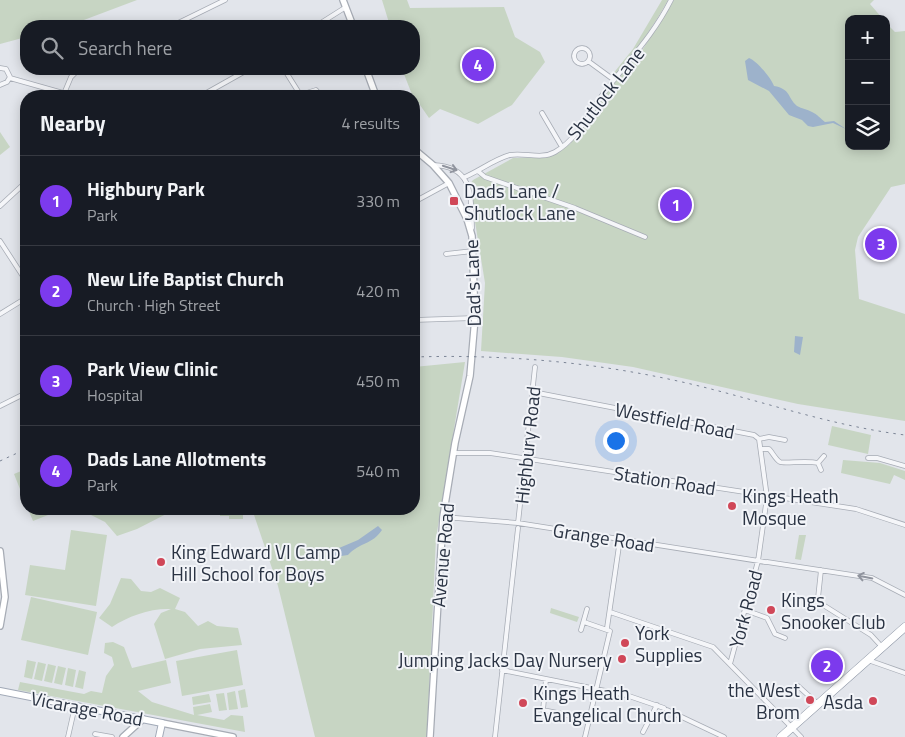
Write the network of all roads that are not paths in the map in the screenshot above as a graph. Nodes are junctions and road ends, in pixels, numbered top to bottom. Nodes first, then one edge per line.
1 (225, 0) edge
2 (343, 0) edge
3 (671, 0) edge
4 (346, 7) junction
5 (184, 20) edge
6 (325, 20) edge
7 (351, 20) edge
8 (588, 61) junction
9 (0, 68) edge
10 (73, 75) edge
11 (239, 75) edge
12 (288, 75) edge
13 (368, 75) edge
14 (10, 78) junction
15 (614, 80) junction
16 (0, 85) edge
17 (50, 90) edge
18 (65, 90) edge
19 (212, 90) edge
20 (297, 90) edge
21 (374, 90) edge
22 (542, 113) dead end
23 (562, 146) junction
24 (420, 154) edge
25 (433, 165) junction
26 (479, 172) junction
27 (465, 177) junction
28 (449, 183) junction
29 (20, 188) edge
30 (420, 199) edge
31 (0, 206) edge
32 (472, 236) junction
33 (645, 237) dead end
34 (0, 241) edge
35 (473, 251) junction
36 (446, 254) dead end
37 (20, 272) edge
38 (20, 302) edge
39 (0, 314) edge
40 (475, 318) junction
41 (420, 320) edge
42 (535, 367) dead end
43 (470, 376) joint
44 (533, 392) junction
45 (20, 396) edge
46 (0, 406) edge
47 (759, 439) junction
48 (785, 440) dead end
49 (761, 449) junction
50 (453, 453) junction
51 (824, 456) dead end
52 (868, 458) dead end
53 (525, 459) junction
54 (818, 463) junction
55 (905, 466) edge
56 (821, 470) dead end
57 (767, 497) junction
58 (443, 517) junction
59 (905, 525) edge
60 (518, 526) junction
61 (620, 539) junction
62 (0, 551) edge
63 (758, 561) junction
64 (821, 570) junction
65 (905, 595) edge
66 (587, 609) dead end
67 (745, 610) junction
68 (610, 612) junction
69 (584, 622) junction
70 (0, 626) edge
71 (905, 626) edge
72 (607, 628) junction
73 (581, 630) dead end
74 (785, 638) dead end
75 (882, 647) junction
76 (868, 660) junction
77 (730, 664) junction
78 (502, 670) junction
79 (905, 673) edge
80 (546, 679) junction
81 (798, 686) dead end
82 (595, 688) junction
83 (0, 691) edge
84 (818, 704) junction
85 (657, 705) junction
86 (75, 706) junction
87 (567, 715) dead end
88 (143, 720) junction
89 (162, 723) junction
90 (791, 728) junction
91 (642, 732) dead end
92 (95, 734) dead end
93 (68, 737) edge
94 (112, 737) edge
95 (123, 737) edge
96 (160, 737) edge
97 (234, 737) edge
98 (430, 737) edge
99 (495, 737) edge
100 (585, 737) edge
101 (724, 737) edge
102 (781, 737) edge
103 (801, 737) edge

1 - 5 street
2 - 4 street
3 - 15 street, Shutlock Lane
4 - 6 street
4 - 7 street
8 - 8 street
8 - 15 street
9 - 14 street
10 - 18 street
11 - 19 street
12 - 20 street
13 - 21 street
14 - 16 street
14 - 17 street
15 - 23 street, Shutlock Lane
22 - 23 street
23 - 26 street, Shutlock Lane
24 - 25 street, Dad's Lane
25 -> 27 street
25 - 28 street, Dad's Lane
26 - 27 street, Shutlock Lane
26 - 33 street
27 - 32 street
28 - 30 street
28 - 32 street, Dad's Lane
29 - 31 street
32 - 35 street, Dad's Lane
34 - 37 street
35 - 36 street
35 - 40 street, Dad's Lane
38 - 39 street
40 - 41 street
40 - 43 street, Dad's Lane
42 - 44 street, Highbury Road
43 - 50 street, Avenue Road
44 - 47 street, Westfield Road
44 - 53 street, Highbury Road
45 - 46 street
47 - 48 street
47 - 49 street, Westfield Road
49 - 54 street
49 - 57 street, Westfield Road
50 - 53 street, Station Road
50 - 58 street, Avenue Road
51 - 54 street
52 - 55 street
53 - 57 street, Station Road
53 - 60 street, Highbury Road
54 - 56 street
57 - 59 street, Station Road
57 - 63 street, York Road
58 - 60 street, Grange Road
58 - 98 street, Avenue Road
60 - 61 street, Grange Road
60 - 78 street, Highbury Road
61 - 63 street, Grange Road
61 - 68 street
62 - 70 street
63 - 64 street, Grange Road
63 - 67 street, York Road
65 -> 64 street, Grange Road
64 - 75 street
66 - 69 street
67 - 74 street
67 - 77 street, York Road
68 - 72 street
68 - 77 street
69 - 72 street
69 - 73 street
71 - 75 highway
72 - 82 street
75 - 76 highway
76 - 79 street
76 - 84 highway
77 - 90 street, York Road
78 - 80 street
78 - 99 street, Highbury Road
80 - 82 street
80 - 87 street
81 - 84 street
82 - 85 street
82 - 100 street
83 - 86 main road, Vicarage Road
84 - 90 highway
85 - 91 street
85 - 101 street
86 - 88 main road, Vicarage Road
86 - 93 street
88 - 89 main road, Vicarage Road
88 - 95 street
89 - 96 main road
89 - 97 street, Vicarage Road
90 - 102 highway
90 - 103 street, York Road
92 - 94 street

